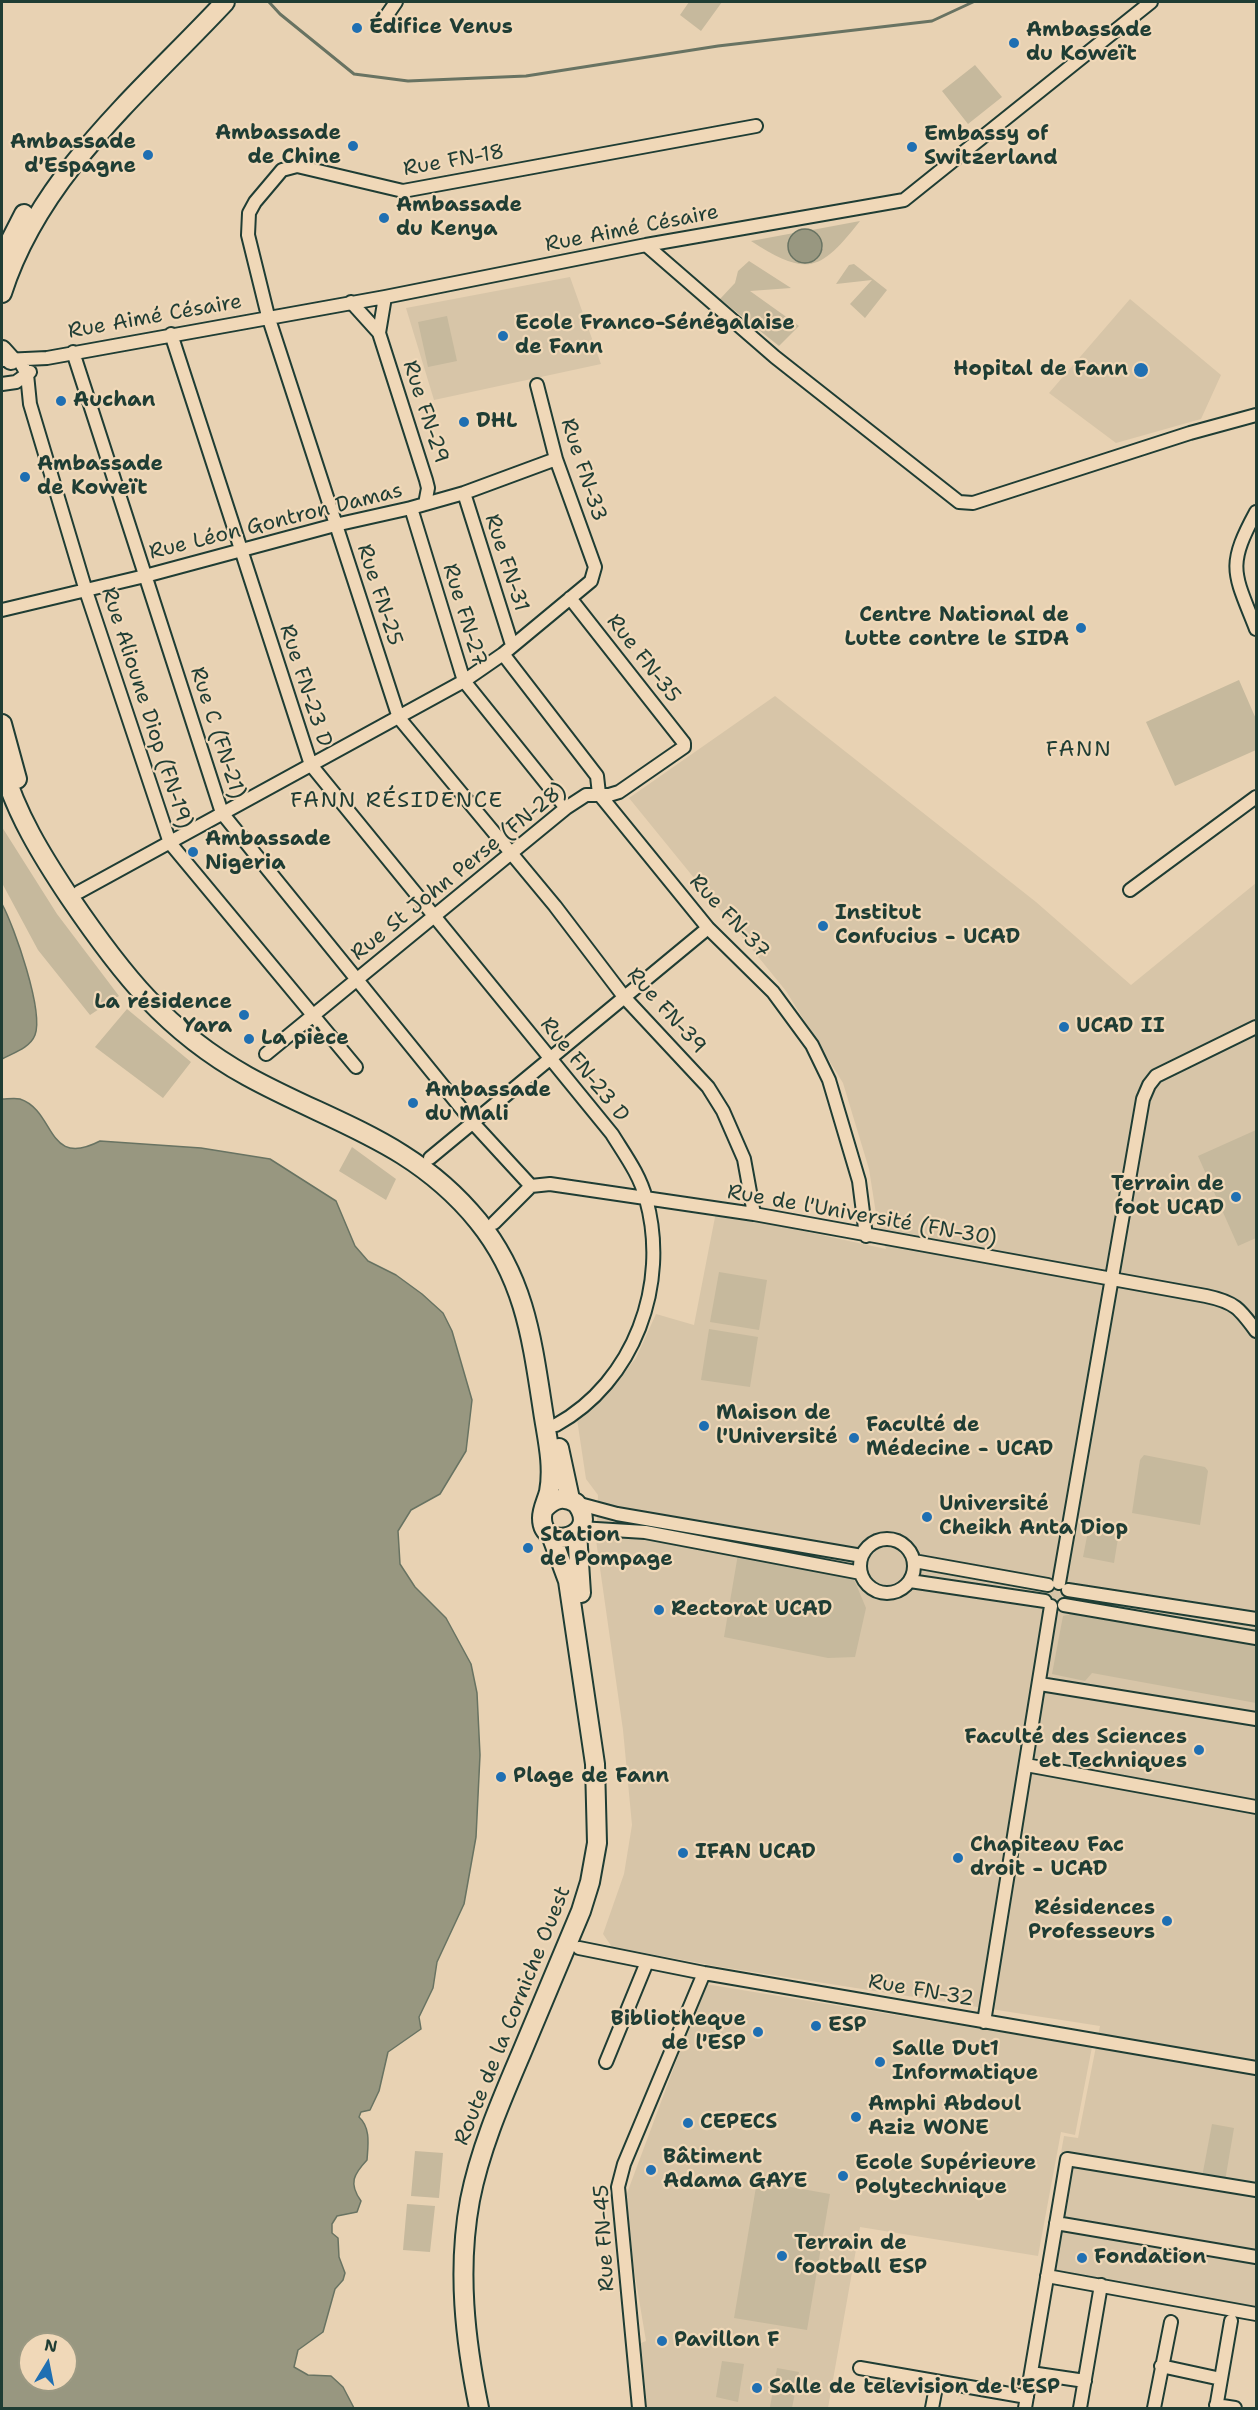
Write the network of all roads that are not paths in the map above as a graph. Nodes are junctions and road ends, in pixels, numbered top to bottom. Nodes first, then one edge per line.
1 (211, 2) edge
2 (225, 2) edge
3 (396, 2) edge
4 (1151, 2) edge
5 (385, 18) dead end
6 (756, 126) dead end
7 (646, 245) junction
8 (2, 257) edge
9 (2, 293) edge
10 (385, 297) junction
11 (351, 302) junction
12 (268, 316) junction
13 (379, 333) junction
14 (171, 334) junction
15 (73, 352) junction
16 (8, 357) edge
17 (52, 357) junction
18 (27, 374) junction
19 (2, 384) edge
20 (537, 385) dead end
21 (1257, 415) edge
22 (556, 459) junction
23 (464, 493) junction
24 (425, 504) junction
25 (411, 508) junction
26 (1257, 513) edge
27 (335, 525) junction
28 (240, 550) junction
29 (145, 576) junction
30 (86, 591) junction
31 (570, 598) junction
32 (2, 610) edge
33 (1257, 628) edge
34 (512, 645) junction
35 (503, 654) junction
36 (464, 681) junction
37 (399, 718) junction
38 (2, 724) edge
39 (684, 743) joint
40 (2, 765) edge
41 (311, 765) junction
42 (600, 794) junction
43 (1257, 797) edge
44 (566, 808) junction
45 (222, 813) junction
46 (170, 843) junction
47 (510, 854) junction
48 (1130, 890) dead end
49 (79, 892) junction
50 (434, 916) junction
51 (708, 928) junction
52 (357, 979) junction
53 (625, 998) junction
54 (312, 1016) junction
55 (1257, 1027) edge
56 (266, 1054) dead end
57 (550, 1059) junction
58 (356, 1067) dead end
59 (474, 1124) junction
60 (430, 1158) junction
61 (531, 1186) junction
62 (646, 1200) junction
63 (754, 1214) junction
64 (494, 1223) junction
65 (866, 1236) junction
66 (1110, 1280) junction
67 (1257, 1331) edge
68 (556, 1425) junction
69 (573, 1501) junction
70 (545, 1508) junction
71 (579, 1530) junction
72 (551, 1535) junction
73 (862, 1556) junction
74 (914, 1561) junction
75 (861, 1573) junction
76 (910, 1581) junction
77 (1058, 1586) junction
78 (1053, 1604) junction
79 (1257, 1619) edge
80 (1257, 1638) edge
81 (1040, 1684) junction
82 (1257, 1719) edge
83 (1026, 1765) junction
84 (1257, 1806) edge
85 (579, 1948) junction
86 (647, 1962) junction
87 (704, 1973) junction
88 (984, 2022) junction
89 (606, 2062) dead end
90 (1257, 2068) edge
91 (1257, 2190) edge
92 (1056, 2223) junction
93 (1257, 2257) edge
94 (1047, 2276) junction
95 (1101, 2286) junction
96 (1257, 2314) edge
97 (1231, 2321) dead end
98 (1171, 2322) dead end
99 (1161, 2366) junction
100 (860, 2368) dead end
101 (1031, 2373) junction
102 (1221, 2379) junction
103 (937, 2382) junction
104 (1084, 2382) junction
105 (1026, 2403) edge
106 (1216, 2407) edge
107 (479, 2409) edge
108 (491, 2409) edge
109 (639, 2409) edge
110 (932, 2409) edge
111 (1080, 2409) edge
112 (1154, 2409) edge
113 (1235, 2409) edge

1 - 8 highway
2 - 9 highway
3 - 5 street
4 - 7 street, Rue Aimé Césaire
6 - 12 street, Rue FN-18
7 - 10 street, Rue Aimé Césaire
7 - 21 street
10 - 11 street, Rue Aimé Césaire
10 - 13 street
11 - 12 street, Rue Aimé Césaire
11 - 13 street
12 - 14 street, Rue Aimé Césaire
12 - 27 street, Rue FN-25
13 - 24 street, Rue FN-29
14 - 15 street, Rue Aimé Césaire
14 - 28 street, Rue FN-23 D
15 - 17 street, Rue Aimé Césaire
15 - 29 street, Rue C (FN-21)
16 - 17 street, Rue Aimé Césaire
16 - 18 street
17 - 18 street
18 - 19 street
18 - 30 street, Rue Alioune Diop (FN-19)
20 - 22 street, Rue FN-33
22 - 23 street, Rue Léon Gontron Damas
22 - 31 street, Rue FN-33
23 - 24 street, Rue Léon Gontron Damas
23 - 34 street, Rue FN-31
24 - 25 street, Rue Léon Gontron Damas
25 - 27 street, Rue Léon Gontron Damas
25 - 36 street, Rue FN-27
26 - 33 street
27 - 28 street, Rue Léon Gontron Damas
27 - 37 street, Rue FN-25
28 - 29 street, Rue Léon Gontron Damas
28 - 41 street, Rue FN-23 D
29 - 30 street, Rue Léon Gontron Damas
29 - 45 street, Rue C (FN-21)
30 - 32 street, Rue Léon Gontron Damas
30 - 46 street, Rue Alioune Diop (FN-19)
31 - 34 street
31 - 39 street, Rue FN-35
34 - 35 street
35 - 36 street
35 - 42 street, Rue FN-37
36 - 37 street
36 - 44 street, Rue FN-27
37 - 41 street
37 - 47 street, Rue FN-25
38 - 49 highway
39 - 42 street, Rue St John Perse (FN-28)
40 - 70 highway
41 - 45 street
41 - 50 street, Rue FN-23 D
42 - 44 street, Rue St John Perse (FN-28)
42 - 51 street, Rue FN-37
43 - 48 street
44 - 47 street, Rue St John Perse (FN-28)
45 - 46 street
45 - 52 street, Rue C (FN-21)
46 - 49 street
46 - 54 street, Rue Alioune Diop (FN-19)
47 - 50 street, Rue St John Perse (FN-28)
47 - 53 street, Rue FN-39
49 - 60 highway
50 - 52 street, Rue St John Perse (FN-28)
50 - 57 street, Rue FN-23 D
51 - 53 street
51 - 65 street, Rue FN-37
52 - 54 street, Rue St John Perse (FN-28)
52 - 59 street, Rue C (FN-21)
53 - 57 street
53 - 63 street, Rue FN-39
54 - 56 street, Rue St John Perse (FN-28)
54 - 58 street, Rue Alioune Diop (FN-19)
55 - 66 street
57 - 59 street
57 - 62 street, Rue FN-23 D
59 - 60 street
59 - 61 street
60 - 64 highway
61 - 62 street, Rue de l'Université (FN-30)
61 - 64 street
62 - 63 street, Rue de l'Université (FN-30)
62 - 68 street, Rue FN-23 D
63 - 65 street, Rue de l'Université (FN-30)
64 - 68 highway
65 - 66 street, Rue de l'Université (FN-30)
66 - 67 street, Rue de l'Université (FN-30)
66 - 77 street
68 - 69 highway
69 - 70 highway
69 - 71 highway
69 - 73 street
70 - 72 highway
71 - 72 highway
71 - 75 street
71 - 85 highway, Route de la Corniche Ouest
72 - 107 highway, Route de la Corniche Ouest
73 - 74 street
73 - 75 street
74 - 76 street
74 - 77 street
75 - 76 street
76 - 78 street
77 - 78 street
77 - 78 street
77 - 79 street
78 - 80 street
78 - 81 street
81 - 82 street
81 - 83 street
83 - 84 street
83 - 88 street
85 - 86 street, Rue FN-32
85 - 108 highway, Route de la Corniche Ouest
86 - 87 street, Rue FN-32
86 - 89 street
87 - 88 street, Rue FN-32
87 - 109 street, Rue FN-45
88 - 90 street, Rue FN-32
91 - 92 street
92 - 93 street
92 - 94 street
94 - 95 street
94 - 101 street
95 - 96 street
95 - 104 street
97 - 102 street
98 - 99 street
99 - 102 street
99 - 112 street
100 - 103 street
101 - 104 street
101 - 105 street
102 - 106 street
103 - 105 street
103 - 110 street
104 - 111 street
106 - 113 street

